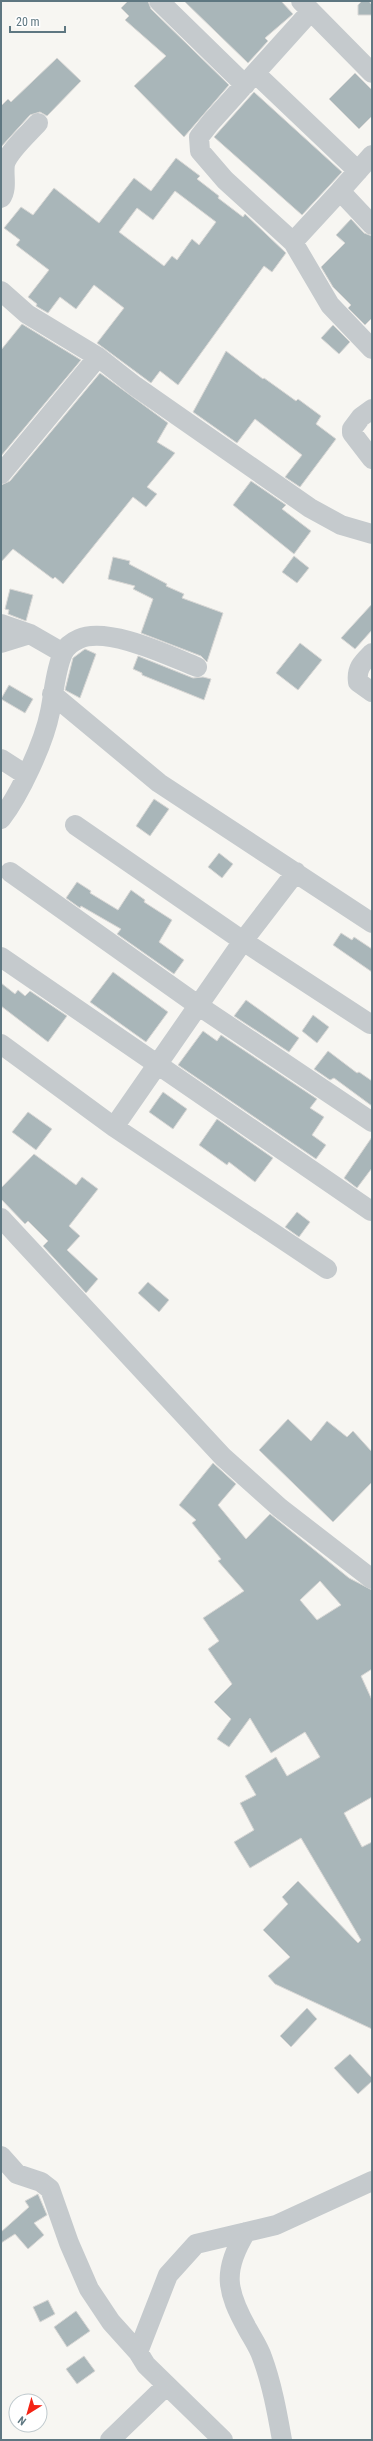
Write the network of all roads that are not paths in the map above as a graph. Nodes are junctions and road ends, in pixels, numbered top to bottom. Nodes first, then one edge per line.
1 (159, 1) edge
2 (306, 6) edge
3 (372, 73) edge
4 (250, 79) junction
5 (38, 123) dead end
6 (372, 155) edge
7 (358, 171) junction
8 (340, 192) junction
9 (1, 198) edge
10 (372, 225) edge
11 (293, 242) junction
12 (1, 291) edge
13 (372, 349) edge
14 (98, 357) junction
15 (372, 409) edge
16 (372, 459) edge
17 (1, 474) edge
18 (372, 534) edge
19 (1, 624) edge
20 (30, 634) junction
21 (1, 643) edge
22 (64, 653) junction
23 (372, 653) edge
24 (197, 667) dead end
25 (372, 692) edge
26 (52, 694) junction
27 (1, 759) edge
28 (26, 775) junction
29 (1, 819) edge
30 (75, 825) dead end
31 (10, 872) dead end
32 (296, 872) junction
33 (372, 923) edge
34 (243, 941) junction
35 (1, 958) edge
36 (200, 1006) junction
37 (370, 1024) dead end
38 (1, 1044) edge
39 (158, 1066) junction
40 (372, 1122) edge
41 (114, 1127) junction
42 (372, 1211) edge
43 (1, 1218) edge
44 (327, 1269) dead end
45 (372, 1578) edge
46 (1, 2156) edge
47 (372, 2181) edge
48 (246, 2232) junction
49 (138, 2352) junction
50 (166, 2386) junction
51 (110, 2440) edge
52 (223, 2440) edge
53 (282, 2440) edge

1 - 4 street
2 - 3 street
2 - 4 street
4 - 7 street
4 - 11 street
5 - 9 street
6 - 7 street
7 - 8 street
8 - 10 street
8 - 11 street
11 - 13 street
12 - 14 street
14 - 17 street
14 - 18 street
15 - 16 street
19 - 20 street
20 - 21 street
20 - 22 street
22 - 24 street
22 - 26 street
23 - 25 street
26 - 28 street
26 - 32 street
27 - 28 street
28 - 29 street
30 - 34 street
31 - 36 street
32 - 33 street
32 - 34 street
34 - 36 street
34 - 37 street
35 - 39 street
36 - 39 street
36 - 40 street
38 - 41 street
39 - 41 street
39 - 42 street
41 - 44 street
43 - 45 street
46 - 49 street
47 - 48 street
48 - 49 street
48 - 53 street
49 - 50 street
50 - 51 street
50 - 52 street

